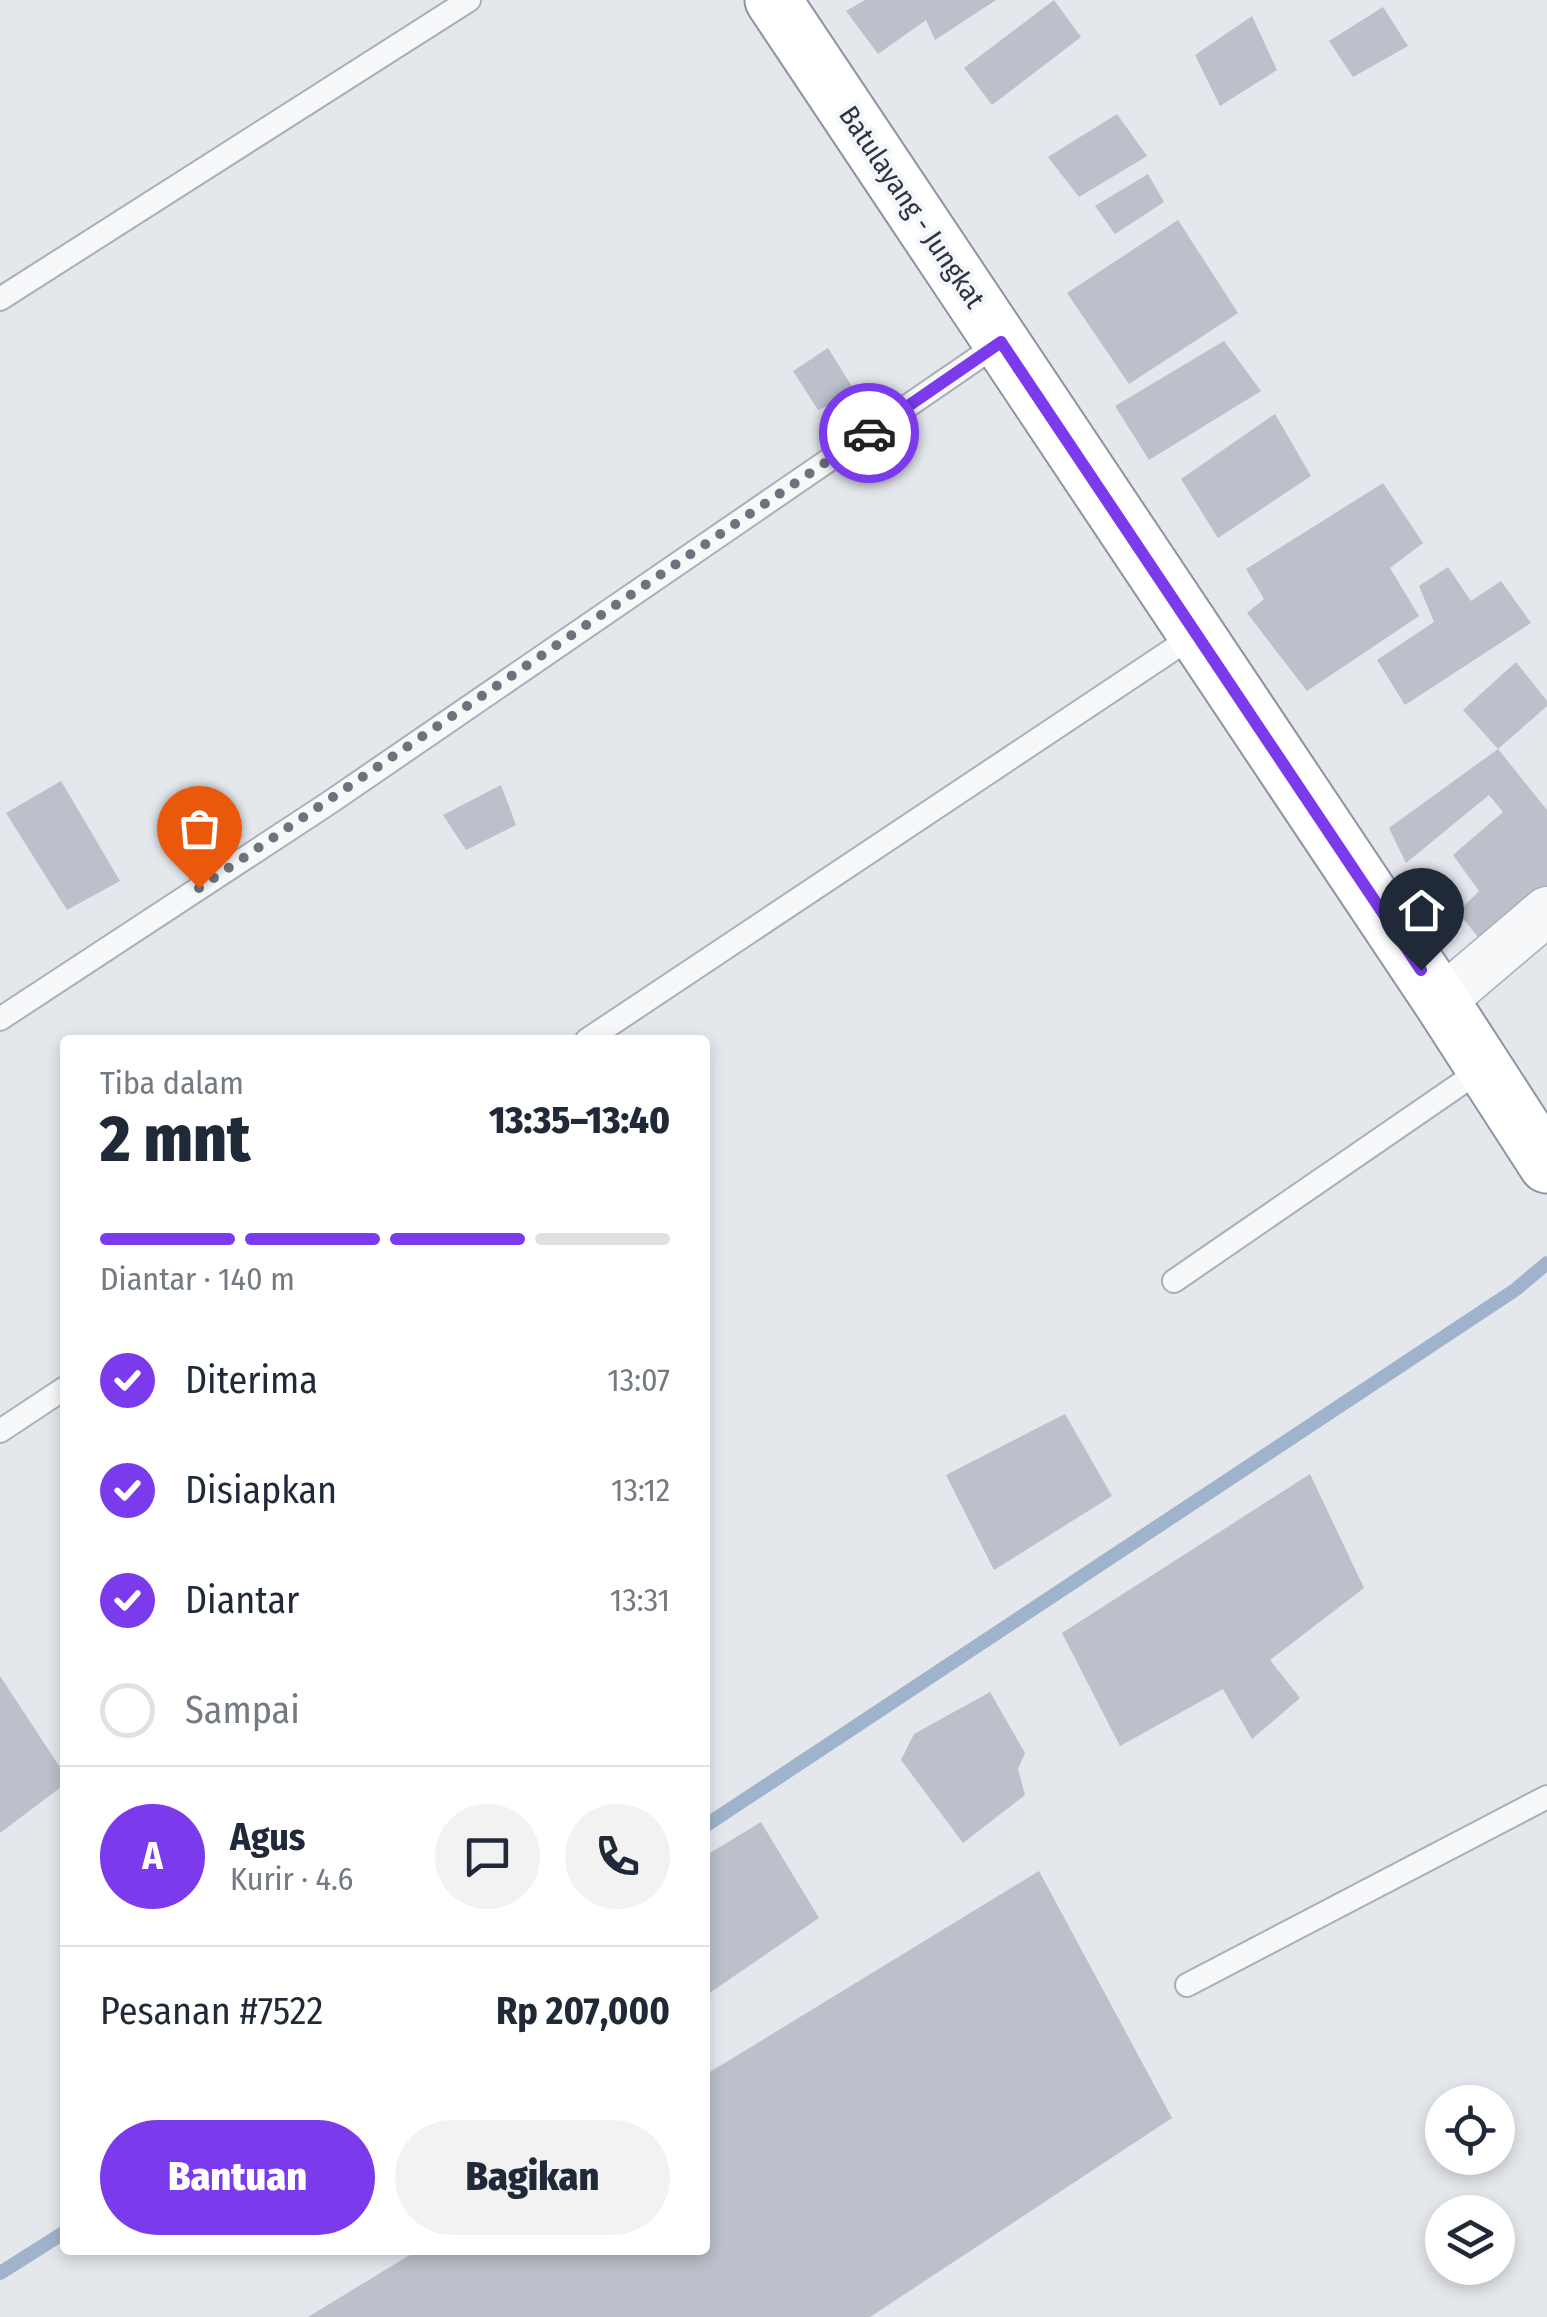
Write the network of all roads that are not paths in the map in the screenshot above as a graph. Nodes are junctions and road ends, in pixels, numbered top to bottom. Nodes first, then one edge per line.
1 (469, 0) edge
2 (773, 0) edge
3 (0, 299) edge
4 (1001, 342) junction
5 (1196, 634) junction
6 (1547, 911) edge
7 (1441, 1001) junction
8 (0, 1019) edge
9 (594, 1035) edge
10 (1485, 1066) junction
11 (1547, 1165) edge
12 (1174, 1282) dead end
13 (60, 1391) edge
14 (0, 1431) edge
15 (1547, 1796) edge
16 (1187, 1986) dead end

1 - 3 lane
2 - 4 highway, Batulayang - Jungkat
4 - 5 highway, Batulayang - Jungkat
4 - 8 lane
5 - 7 highway, Batulayang - Jungkat
5 - 9 lane
6 - 7 street
7 - 10 highway, Batulayang - Jungkat
10 - 11 highway, Batulayang - Jungkat
10 - 12 lane
13 - 14 lane
15 - 16 lane

